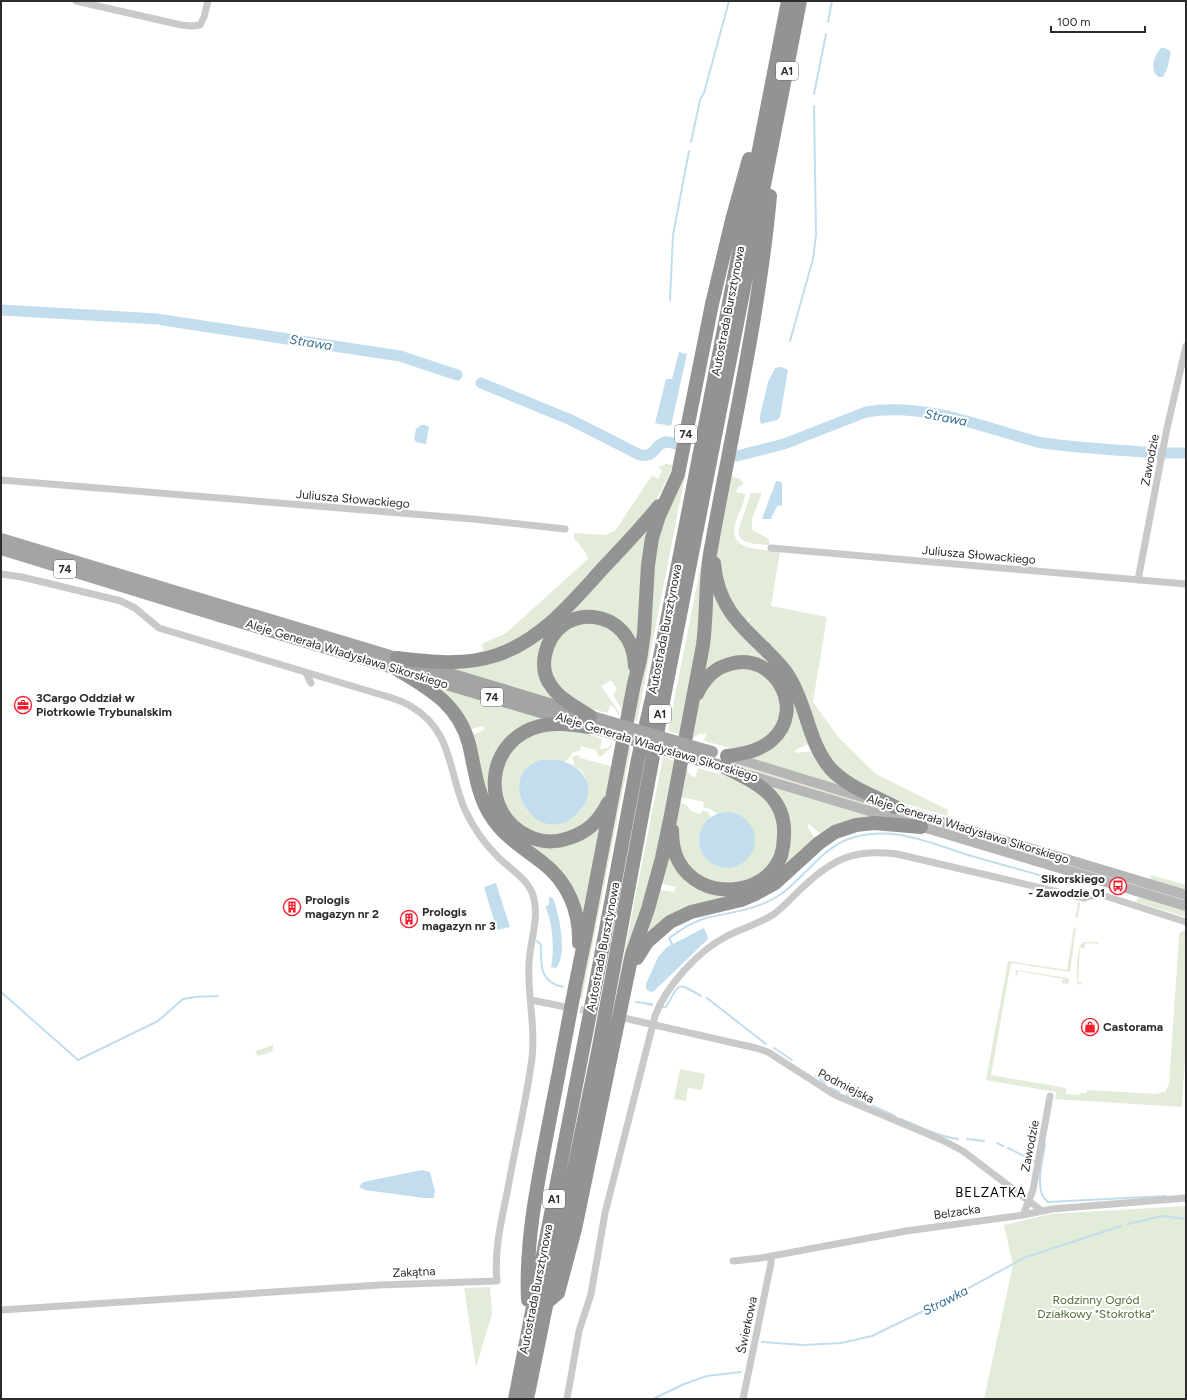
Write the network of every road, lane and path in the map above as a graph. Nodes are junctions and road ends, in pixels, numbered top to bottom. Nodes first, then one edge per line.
1 (76, 1) edge
2 (208, 1) edge
3 (788, 1) edge
4 (800, 1) edge
5 (775, 71) junction
6 (776, 124) junction
7 (1186, 346) edge
8 (1, 480) edge
9 (671, 489) junction
10 (715, 528) junction
11 (565, 529) dead end
12 (1, 538) edge
13 (771, 548) dead end
14 (1, 549) edge
15 (1, 574) edge
16 (1138, 580) junction
17 (129, 583) junction
18 (1186, 584) edge
19 (396, 663) junction
20 (306, 673) junction
21 (311, 683) dead end
22 (634, 684) junction
23 (691, 709) junction
24 (590, 722) junction
25 (615, 729) junction
26 (725, 762) junction
27 (617, 774) junction
28 (895, 808) junction
29 (671, 815) junction
30 (921, 826) junction
31 (1186, 895) edge
32 (1186, 906) edge
33 (1186, 922) edge
34 (578, 971) junction
35 (626, 984) junction
36 (531, 1000) junction
37 (566, 1007) tunnel mouth
38 (624, 1018) dead end
39 (653, 1024) junction
40 (1050, 1096) dead end
41 (1186, 1198) edge
42 (1029, 1200) junction
43 (1042, 1211) junction
44 (1024, 1215) junction
45 (771, 1256) junction
46 (733, 1261) dead end
47 (545, 1304) junction
48 (1, 1310) edge
49 (529, 1322) junction
50 (515, 1399) edge
51 (526, 1399) edge
52 (567, 1399) edge
53 (743, 1399) edge

1 - 2 street
3 - 5 highway, Autostrada Bursztynowa / A1
4 - 6 highway, Autostrada Bursztynowa / A1
5 - 9 highway, 74
5 - 49 highway, Autostrada Bursztynowa / A1
6 - 10 highway
6 - 47 highway, Autostrada Bursztynowa / A1
7 - 16 street, Zawodzie
8 - 11 street, Juliusza Słowackiego
9 - 19 highway
9 - 22 highway
10 - 23 highway
10 - 28 highway
12 - 17 main road, 74
13 - 16 street, Juliusza Słowackiego
14 - 17 main road, 74
15 - 20 street
16 - 18 street, Juliusza Słowackiego
17 - 19 main road, Aleje Generała Władysława Sikorskiego / 74
19 - 24 main road, Aleje Generała Władysława Sikorskiego / 74
19 - 34 highway
20 - 21 street
20 - 36 street
22 - 24 highway
22 - 27 highway
23 - 26 highway
23 - 29 highway
24 - 25 main road, Aleje Generała Władysława Sikorskiego
24 - 27 highway
25 - 26 main road, Aleje Generała Władysława Sikorskiego, bridge
25 - 26 main road, Aleje Generała Władysława Sikorskiego, bridge
26 - 28 main road, Aleje Generała Władysława Sikorskiego
26 - 29 highway
26 - 30 main road, Aleje Generała Władysława Sikorskiego
27 - 34 highway
28 - 31 main road, Aleje Generała Władysława Sikorskiego
29 - 35 highway
30 - 32 main road, Aleje Generała Władysława Sikorskiego
30 - 35 highway
33 - 39 street
34 - 49 highway
35 - 47 highway
36 - 37 street
36 - 48 street, Zakątna
38 - 39 street, Podmiejska
39 - 42 street, Podmiejska
39 - 52 street
40 - 42 street, Zawodzie
41 - 43 street, Belzacka
42 - 43 street, Podmiejska
42 - 44 street, Zawodzie
43 - 44 street, Belzacka
44 - 45 street, Belzacka
45 - 46 street, Belzacka
45 - 53 street, Świerkowa
47 - 51 highway, Autostrada Bursztynowa / A1
49 - 50 highway, Autostrada Bursztynowa / A1

